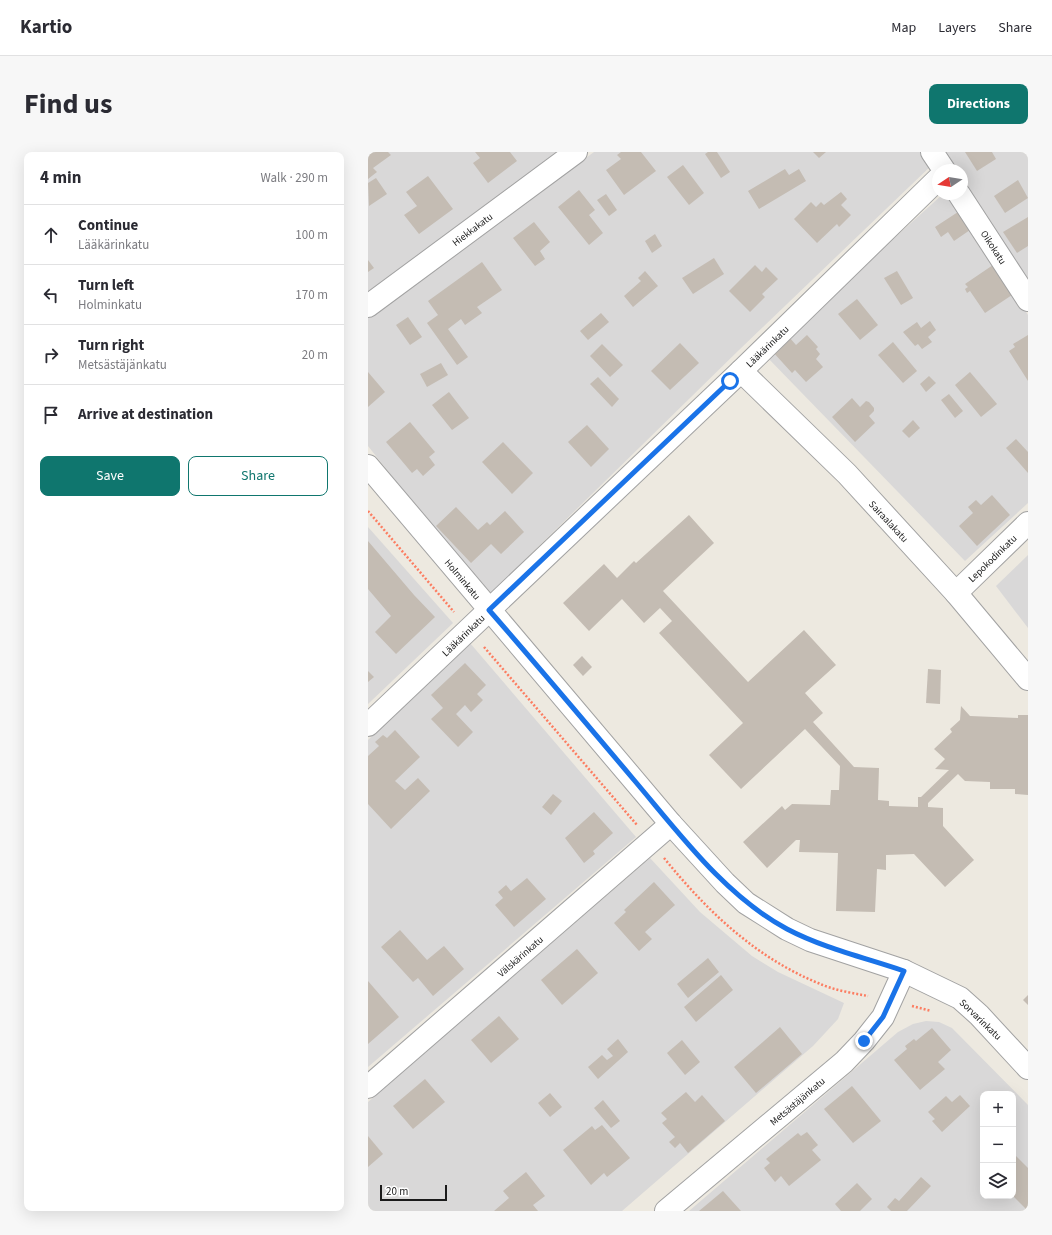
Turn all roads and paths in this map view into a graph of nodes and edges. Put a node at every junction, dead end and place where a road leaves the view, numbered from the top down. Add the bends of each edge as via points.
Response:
1 (576, 152) edge
2 (932, 152) edge
3 (940, 164) edge
4 (932, 185) edge
5 (963, 200) edge
6 (1028, 300) edge
7 (368, 306) edge
8 (741, 371) junction
9 (368, 466) edge
10 (1028, 523) edge
11 (956, 593) junction
12 (489, 610) junction
13 (1028, 679) edge
14 (368, 725) edge
15 (671, 824) junction
16 (904, 971) junction
17 (1028, 1068) edge
18 (368, 1087) edge
19 (666, 1211) edge

1 - 7 street, Hiekkakatu
2 - 3 street
4 - 8 street, Lääkärinkatu
5 - 6 street, Oikokatu
8 - 11 street, Sairaalakatu via 847,474
8 - 12 street, Lääkärinkatu
9 - 12 street, Holminkatu
10 - 11 street, Lepokodinkatu
11 - 13 street, Sairaalakatu
12 - 14 street, Lääkärinkatu
12 - 15 street, Holminkatu
15 - 16 street, Holminkatu via 724,883 746,903 772,920 810,940
15 - 18 street, Välskärinkatu
16 - 17 street, Sorvarinkatu via 960,998
16 - 19 street, Metsästäjänkatu via 883,1017 844,1062

